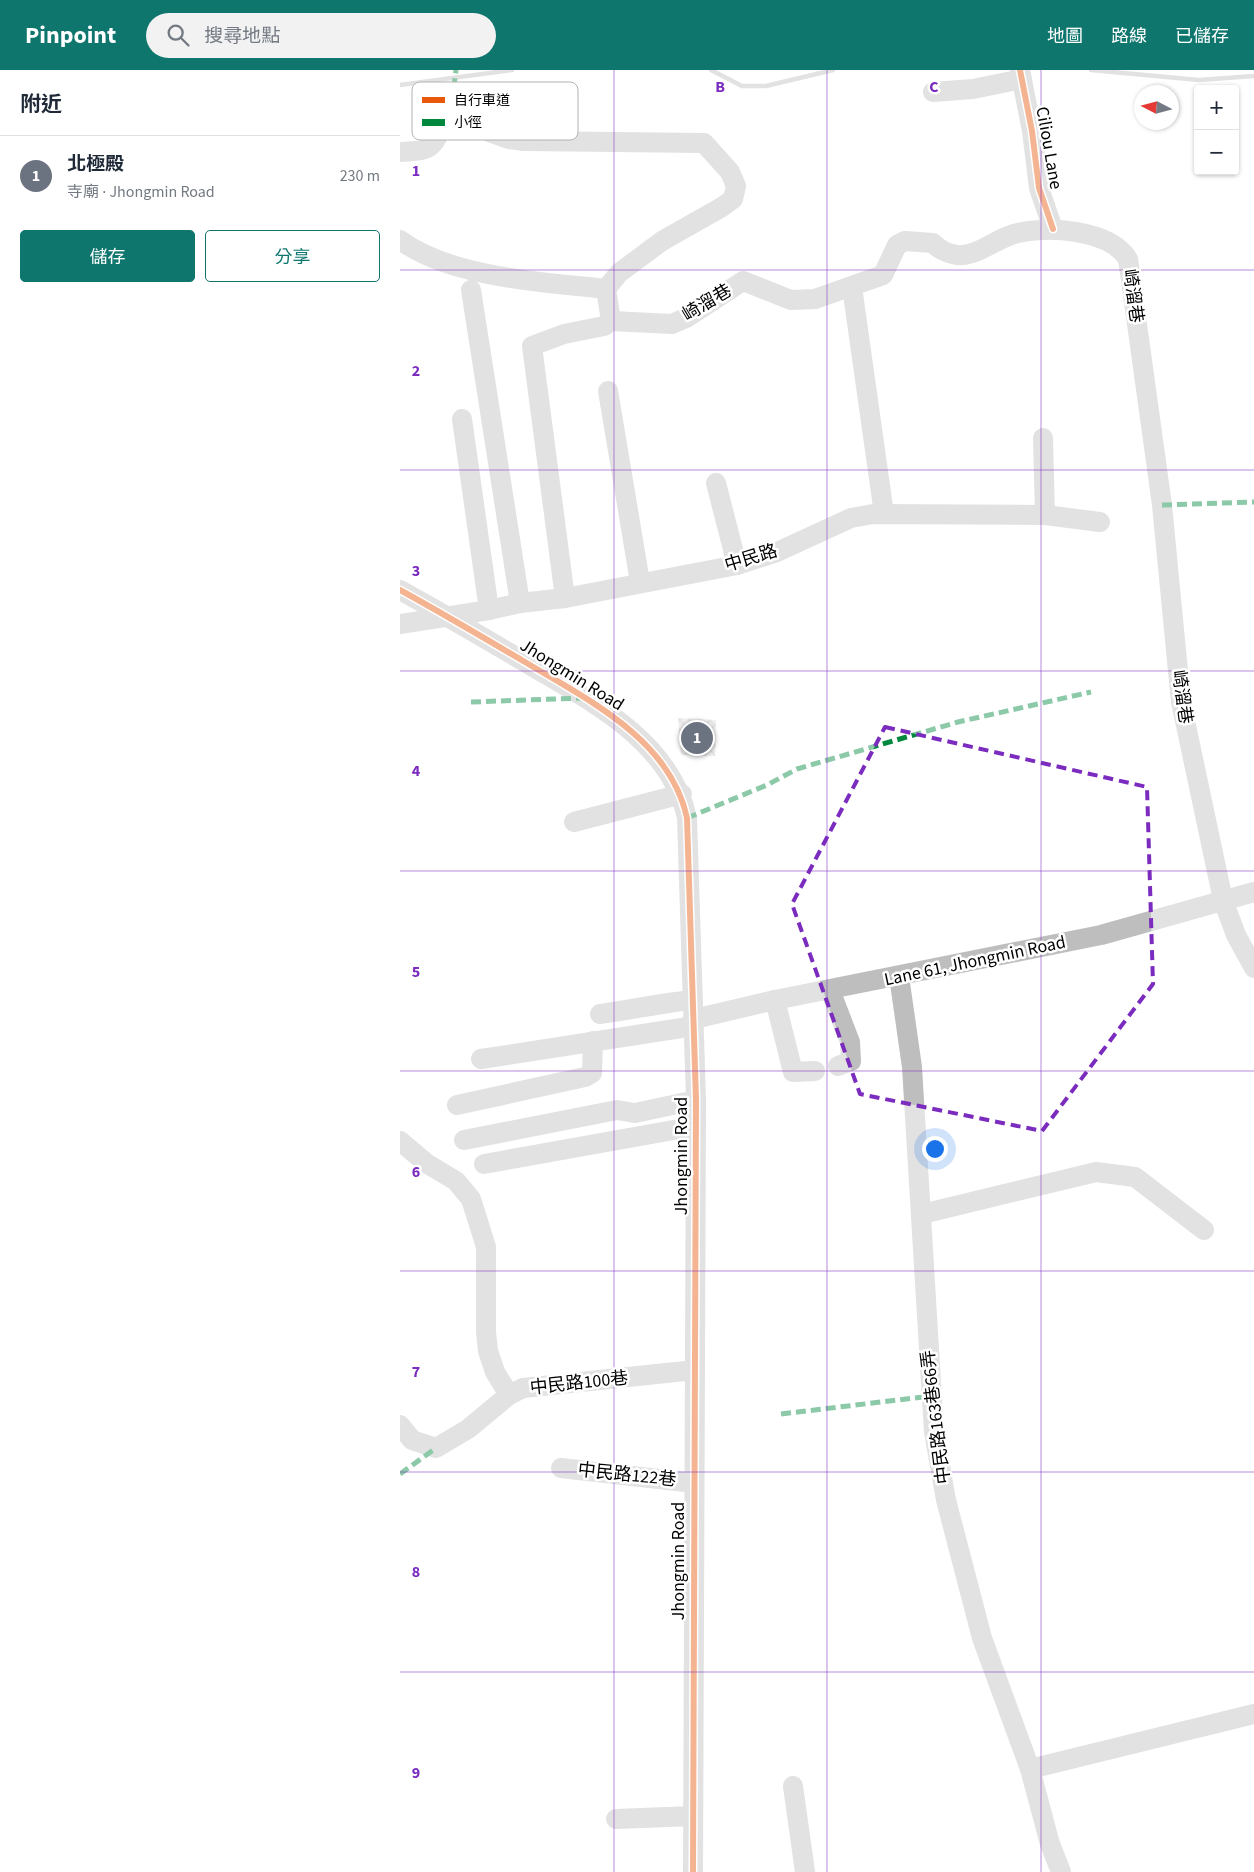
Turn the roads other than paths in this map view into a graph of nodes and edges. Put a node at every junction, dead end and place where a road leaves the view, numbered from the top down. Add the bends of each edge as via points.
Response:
1 (1021, 74) edge
2 (933, 92) dead end
3 (435, 140) edge
4 (516, 140) edge
5 (400, 152) edge
6 (1053, 229) junction
7 (400, 240) edge
8 (852, 287) junction
9 (471, 290) dead end
10 (606, 290) junction
11 (611, 322) junction
12 (608, 391) dead end
13 (462, 419) dead end
14 (1043, 438) dead end
15 (716, 483) dead end
16 (884, 514) junction
17 (1045, 516) junction
18 (1100, 522) dead end
19 (737, 565) junction
20 (640, 582) junction
21 (400, 590) edge
22 (565, 598) junction
23 (520, 603) junction
24 (490, 610) junction
25 (446, 616) junction
26 (400, 624) edge
27 (682, 794) junction
28 (574, 822) dead end
29 (1254, 892) edge
30 (1223, 900) junction
31 (1254, 968) edge
32 (899, 976) junction
33 (830, 990) junction
34 (775, 1000) junction
35 (693, 1010) junction
36 (600, 1014) dead end
37 (594, 1042) junction
38 (481, 1059) dead end
39 (838, 1066) dead end
40 (815, 1071) dead end
41 (696, 1100) junction
42 (457, 1105) dead end
43 (696, 1126) junction
44 (464, 1140) dead end
45 (400, 1141) edge
46 (484, 1164) dead end
47 (922, 1214) junction
48 (1204, 1230) dead end
49 (695, 1370) junction
50 (509, 1395) junction
51 (400, 1425) edge
52 (561, 1468) dead end
53 (694, 1483) junction
54 (1254, 1714) edge
55 (1030, 1769) junction
56 (793, 1786) dead end
57 (693, 1816) junction
58 (616, 1819) dead end
59 (693, 1872) edge
60 (805, 1872) edge
61 (1061, 1872) edge

1 - 2 street, Ciliou Lane via 973,89
1 - 6 street, Ciliou Lane via 1039,188
3 - 5 street via 425,149
4 - 10 street via 704,143 730,172 736,186 733,199 662,241 619,272
6 - 8 street, 崎溜巷 via 1015,233 972,252 957,255 933,243 905,242 897,245 882,275
6 - 30 street, 崎溜巷 via 1105,239 1122,249 1128,259 1162,505 1181,702
7 - 10 street via 444,261 499,278
8 - 11 street, 崎溜巷 via 815,299 791,300 744,281 672,324
8 - 16 street
9 - 23 street
10 - 11 street
11 - 22 street via 532,346
12 - 20 street
13 - 24 street
14 - 17 street
15 - 19 street
16 - 17 street, 中民路
16 - 19 street, 中民路 via 851,518 778,552
17 - 18 street, 中民路
19 - 20 street, 中民路
20 - 22 street, 中民路
21 - 25 street, Jhongmin Road
22 - 23 street, 中民路
23 - 24 street, 中民路
24 - 25 street, 中民路
25 - 26 street, 中民路
25 - 27 street, Jhongmin Road via 585,698 619,722 644,742 666,767
27 - 28 street
27 - 35 street, Jhongmin Road via 688,818
29 - 30 street, Lane 61, Jhongmin Road
30 - 31 street, 崎溜巷 via 1236,935
30 - 32 street, Lane 61, Jhongmin Road via 1101,935
32 - 33 street, Lane 61, Jhongmin Road
32 - 47 street, 中民路163巷66弄 via 912,1067
33 - 34 street, Lane 61, Jhongmin Road
33 - 39 street via 850,1042 851,1061
34 - 35 street, Lane 61, Jhongmin Road
34 - 40 street via 793,1072
35 - 36 street via 665,1002 636,1010
35 - 37 street via 688,1027
35 - 41 street, Jhongmin Road
37 - 38 street
37 - 42 street via 594,1066 586,1077
41 - 43 street, Jhongmin Road
41 - 44 street via 635,1113 617,1110
43 - 46 street
43 - 49 street, Jhongmin Road
45 - 50 street via 426,1163 456,1181 471,1199 486,1247 488,1352
47 - 48 street via 1096,1172 1135,1177
47 - 55 street, 中民路163巷66弄 via 934,1432 946,1500 982,1638
49 - 50 street, 中民路100巷 via 523,1388
49 - 53 street, Jhongmin Road
50 - 51 street, 中民路100巷 via 468,1428 436,1448 412,1440
52 - 53 street, 中民路122巷
53 - 57 street, Jhongmin Road
54 - 55 street
55 - 61 street, 中民路163巷66弄
56 - 60 street
57 - 58 street
57 - 59 street, Jhongmin Road

